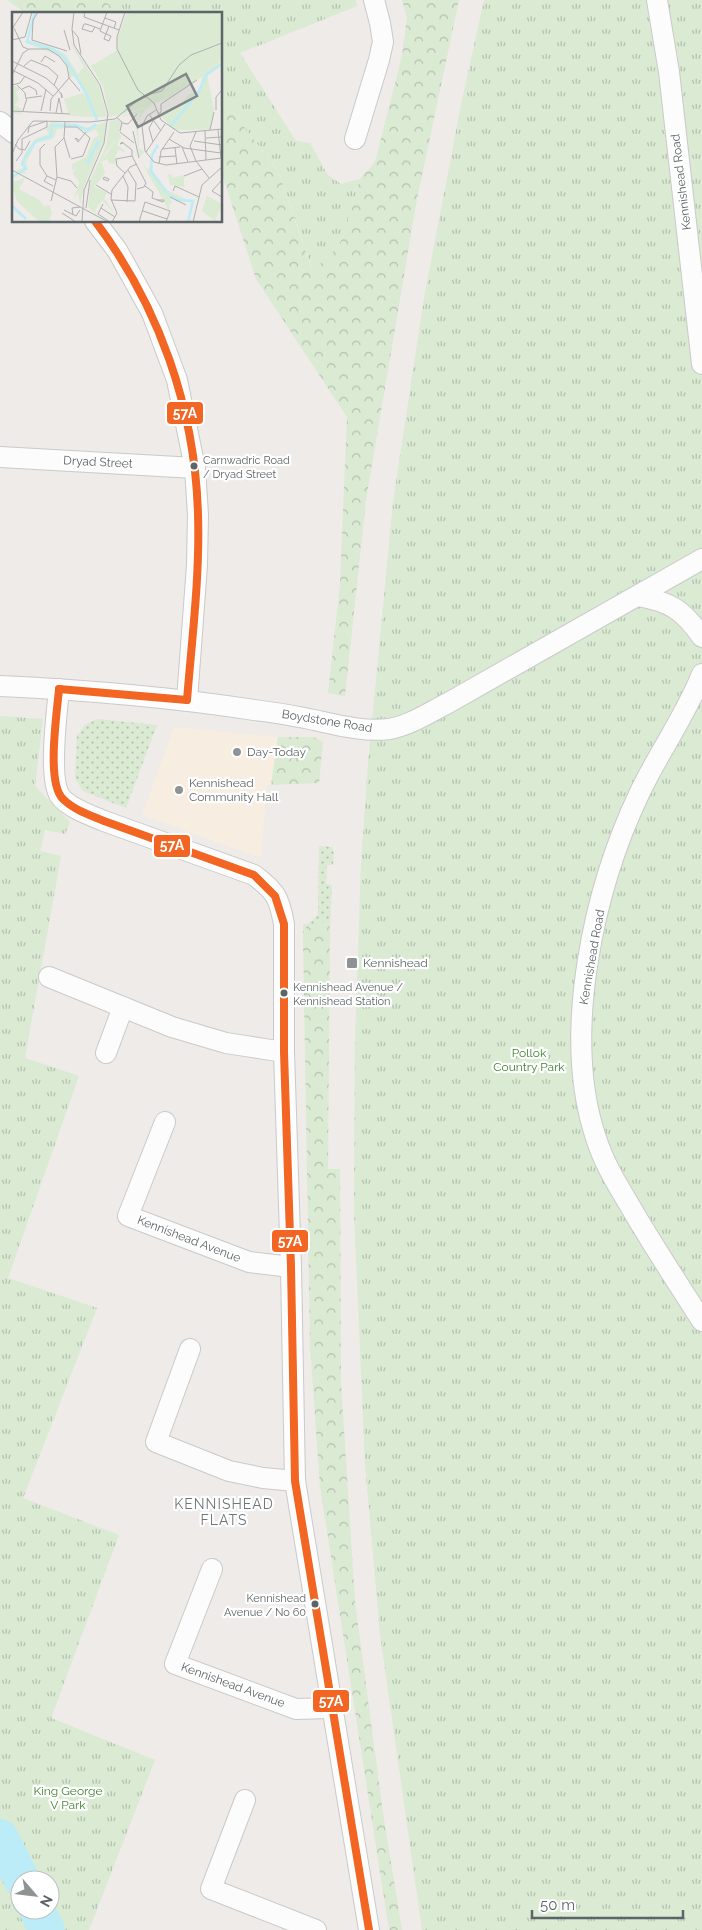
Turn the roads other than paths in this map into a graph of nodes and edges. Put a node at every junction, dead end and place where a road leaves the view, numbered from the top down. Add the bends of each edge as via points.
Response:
1 (374, 0) edge
2 (657, 0) edge
3 (0, 122) edge
4 (12, 131) edge
5 (355, 139) dead end
6 (96, 222) edge
7 (702, 364) edge
8 (0, 457) edge
9 (195, 468) junction
10 (702, 559) edge
11 (638, 596) junction
12 (702, 637) edge
13 (702, 674) edge
14 (0, 686) edge
15 (59, 689) junction
16 (187, 700) junction
17 (49, 977) dead end
18 (123, 1007) junction
19 (284, 1052) junction
20 (106, 1053) dead end
21 (165, 1122) dead end
22 (291, 1267) junction
23 (702, 1321) edge
24 (190, 1349) dead end
25 (295, 1481) junction
26 (212, 1569) dead end
27 (332, 1708) junction
28 (245, 1800) dead end
29 (367, 1929) edge
30 (316, 1930) edge

1 - 5 street via 383,42
2 - 7 street, Kennishead Road via 669,72
3 - 4 street
6 - 9 street via 117,250 152,314 177,380
8 - 9 street, Dryad Street
9 - 16 street via 197,565
10 - 11 street, Boydstone Road
11 - 12 street via 660,600 676,608
11 - 16 street, Boydstone Road via 448,703 391,729 340,726 297,716
13 - 23 street, Kennishead Road via 640,791 621,836 593,933 581,1021 588,1108 605,1162
14 - 15 street, Boydstone Road
15 - 16 street, Boydstone Road
15 - 19 street via 53,771 60,796 80,811 254,875 271,888 280,903 284,924
17 - 18 street
18 - 19 street via 172,1027 226,1043
18 - 20 street
19 - 22 street
21 - 22 street, Kennishead Avenue via 128,1216 249,1262
22 - 25 street
24 - 25 street via 156,1442 229,1471
25 - 27 street
26 - 27 street, Kennishead Avenue via 175,1664 296,1709
27 - 29 street
28 - 30 street via 211,1889

